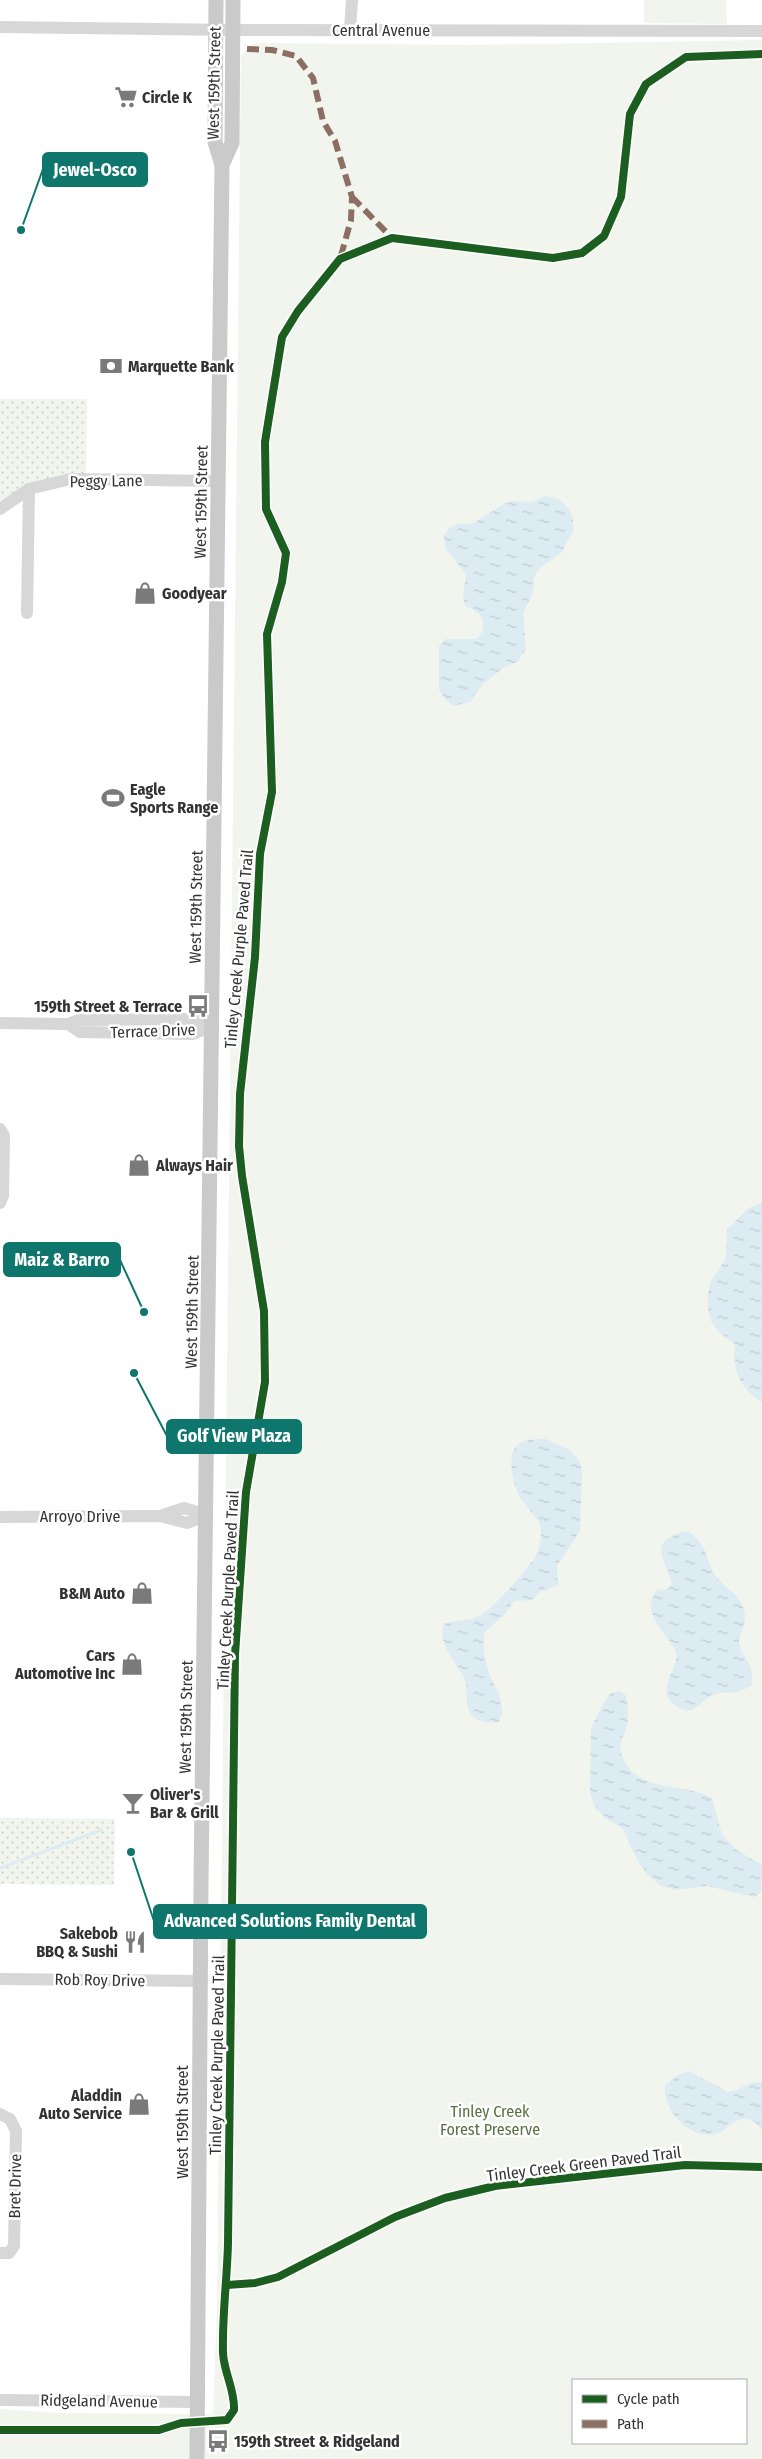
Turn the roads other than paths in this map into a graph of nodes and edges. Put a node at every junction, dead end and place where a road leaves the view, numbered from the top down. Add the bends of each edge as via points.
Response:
1 (216, 0) edge
2 (233, 0) edge
3 (352, 0) edge
4 (0, 27) edge
5 (216, 30) junction
6 (233, 30) junction
7 (350, 30) junction
8 (762, 31) edge
9 (222, 165) junction
10 (219, 481) junction
11 (28, 489) junction
12 (0, 509) edge
13 (27, 613) dead end
14 (0, 1024) edge
15 (212, 1026) junction
16 (0, 1129) edge
17 (0, 1203) edge
18 (207, 1515) junction
19 (0, 1517) edge
20 (0, 1979) edge
21 (201, 1981) junction
22 (5, 2117) edge
23 (4, 2253) edge
24 (0, 2400) edge
25 (198, 2402) junction
26 (197, 2459) edge

1 - 5 main road, West 159th Street
2 - 6 main road, West 159th Street
3 - 7 street
4 - 5 street, Central Avenue
5 - 6 street, Central Avenue
5 - 9 main road, West 159th Street via 215,142
6 - 7 street, Central Avenue
6 - 9 main road, West 159th Street via 232,143
7 - 8 street, Central Avenue
9 - 10 main road, West 159th Street
10 - 11 street, Peggy Lane via 71,479
10 - 15 main road, West 159th Street
11 - 12 street, Peggy Lane
11 - 13 street
14 - 15 street, Terrace Drive via 68,1024 80,1032 193,1034
15 - 18 main road, West 159th Street
16 - 17 street via 4,1136 3,1196
18 - 19 street, Arroyo Drive via 184,1508 160,1516
18 - 21 main road, West 159th Street
20 - 21 street, Rob Roy Drive
21 - 25 main road, West 159th Street
22 - 23 street, Bret Drive via 16,2130 15,2238 14,2246
24 - 25 street, Ridgeland Avenue
25 - 26 main road, West 159th Street

